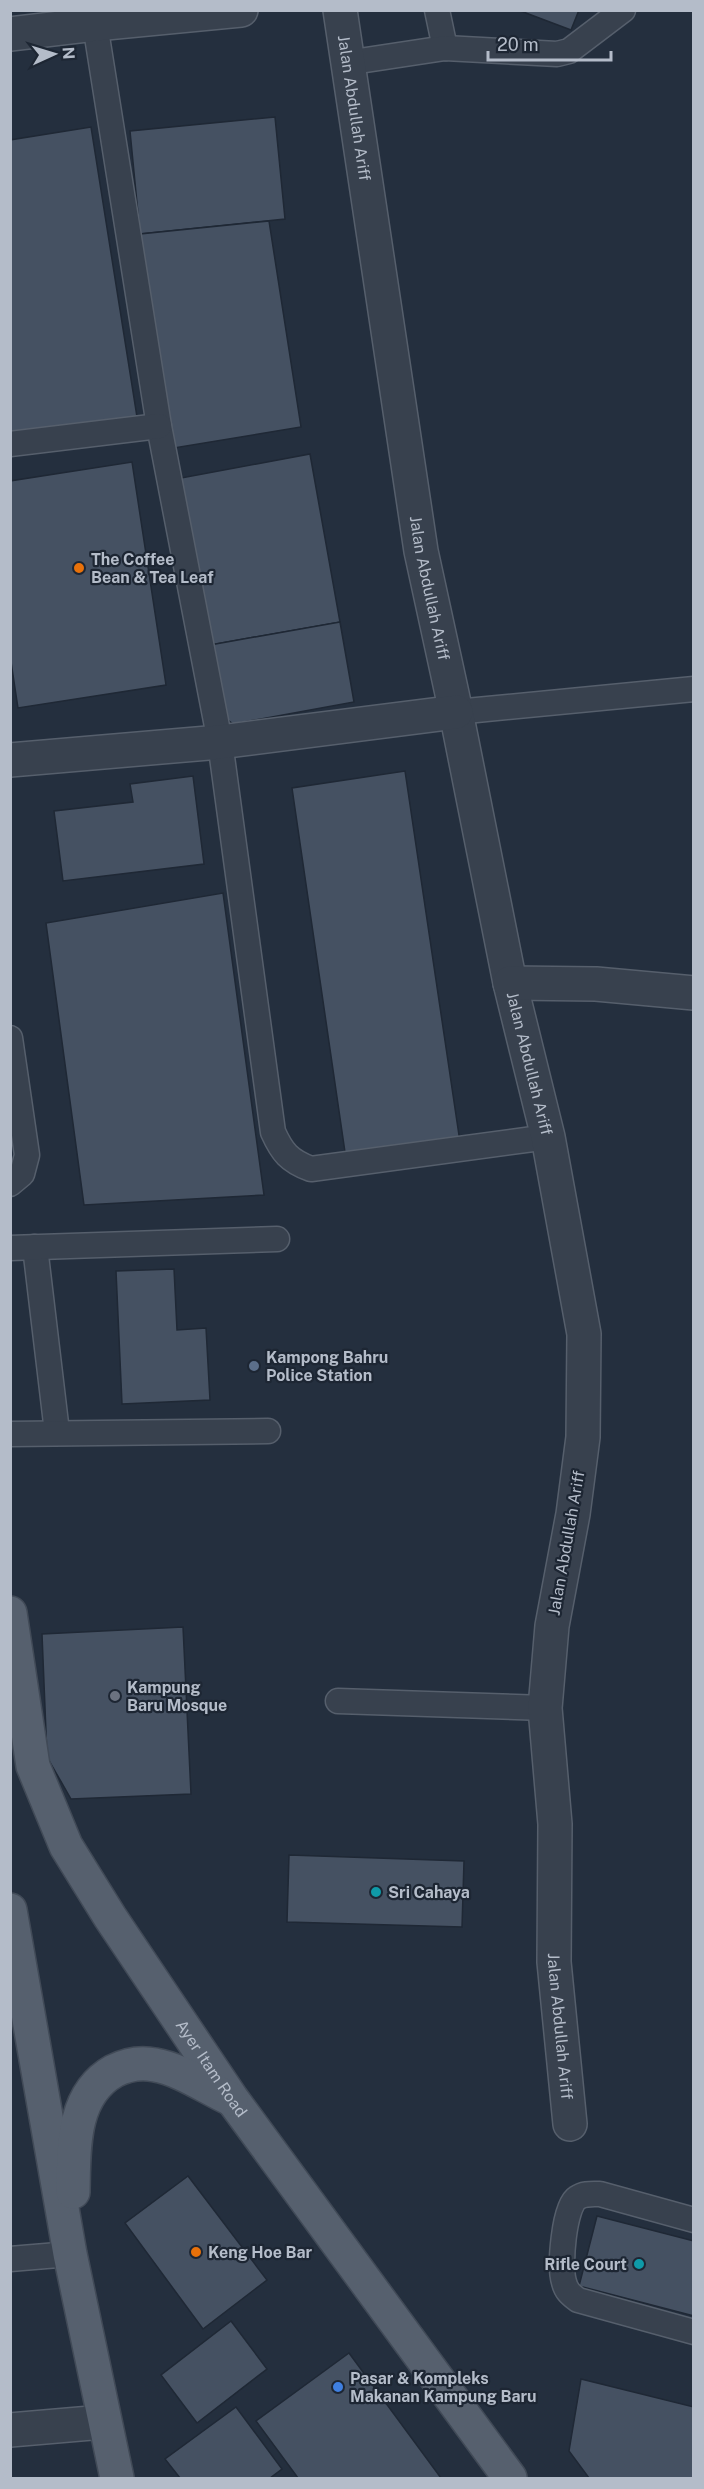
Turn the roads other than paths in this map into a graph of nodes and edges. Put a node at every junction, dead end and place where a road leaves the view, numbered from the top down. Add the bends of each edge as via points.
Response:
1 (241, 10) edge
2 (340, 10) edge
3 (437, 10) edge
4 (623, 10) edge
5 (95, 24) junction
6 (10, 34) edge
7 (445, 48) junction
8 (346, 63) junction
9 (159, 426) junction
10 (10, 444) edge
11 (693, 689) edge
12 (456, 712) junction
13 (220, 742) junction
14 (10, 760) edge
15 (510, 983) junction
16 (693, 993) edge
17 (10, 1038) edge
18 (548, 1137) junction
19 (10, 1184) edge
20 (277, 1239) dead end
21 (35, 1247) junction
22 (10, 1248) edge
23 (268, 1431) dead end
24 (57, 1432) junction
25 (10, 1434) edge
26 (10, 1613) edge
27 (338, 1701) dead end
28 (545, 1708) junction
29 (10, 1910) edge
30 (232, 2099) junction
31 (570, 2124) dead end
32 (693, 2220) edge
33 (70, 2254) junction
34 (10, 2259) edge
35 (693, 2332) edge
36 (104, 2422) junction
37 (10, 2430) edge
38 (117, 2478) edge
39 (510, 2478) edge

1 - 5 street
2 - 8 street, Jalan Abdullah Ariff
3 - 7 lane
4 - 7 lane via 569,51 557,54
5 - 6 street
5 - 9 lane
7 - 8 lane
8 - 12 street, Jalan Abdullah Ariff via 421,551
9 - 10 lane
9 - 13 lane
11 - 12 lane
12 - 13 street
12 - 15 street, Jalan Abdullah Ariff
13 - 14 street
13 - 18 lane via 273,1132 282,1153 311,1169
15 - 16 street via 596,984
15 - 18 street, Jalan Abdullah Ariff
17 - 19 lane via 27,1155 22,1174
18 - 28 street, Jalan Abdullah Ariff via 584,1346 583,1437 552,1626
20 - 21 lane
21 - 22 lane
21 - 24 lane
23 - 24 lane
24 - 25 lane
26 - 30 main road, Ayer Itam Road via 33,1766 66,1845
27 - 28 lane
28 - 31 street, Jalan Abdullah Ariff via 555,1824 554,1962
29 - 33 main road
30 - 33 main road via 154,2064 121,2067 106,2075 89,2092 79,2118
30 - 39 main road, Ayer Itam Road
32 - 35 lane via 600,2194 587,2194 576,2198 570,2206 560,2264 569,2294 578,2300
33 - 34 lane
33 - 36 main road
36 - 37 street
36 - 38 main road

